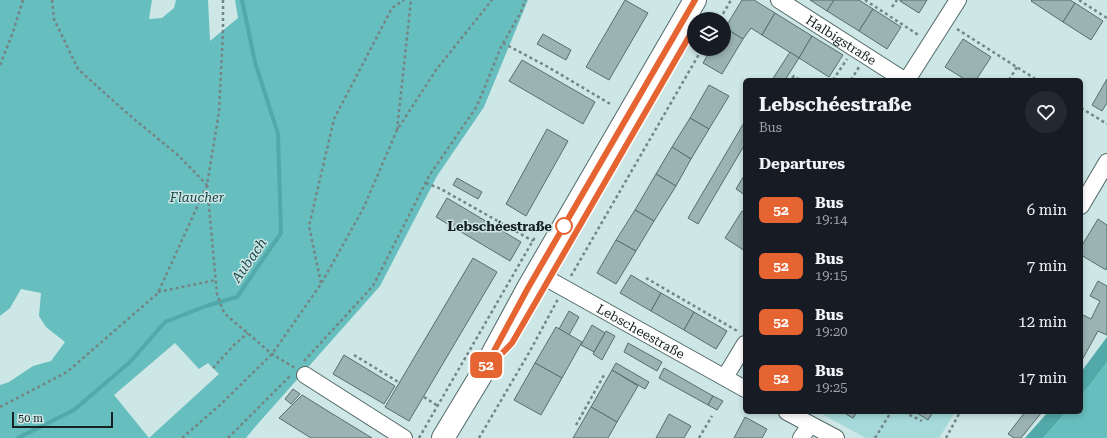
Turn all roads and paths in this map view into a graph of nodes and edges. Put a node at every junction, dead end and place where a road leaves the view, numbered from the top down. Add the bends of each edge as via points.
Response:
1 (23, 0) edge
2 (52, 0) edge
3 (223, 0) edge
4 (404, 0) edge
5 (411, 0) edge
6 (492, 0) edge
7 (525, 0) edge
8 (695, 0) edge
9 (710, 0) edge
10 (731, 0) edge
11 (779, 0) edge
12 (865, 0) edge
13 (897, 0) edge
14 (958, 0) edge
15 (1079, 0) edge
16 (892, 7) dead end
17 (703, 12) edge
18 (724, 12) edge
19 (1107, 18) edge
20 (959, 30) dead end
21 (687, 40) edge
22 (503, 43) junction
23 (931, 43) junction
24 (698, 56) edge
25 (849, 56) dead end
26 (861, 63) dead end
27 (0, 65) edge
28 (1017, 67) junction
29 (792, 78) dead end
30 (797, 78) edge
31 (834, 78) edge
32 (852, 78) edge
33 (903, 78) edge
34 (907, 78) edge
35 (1010, 78) edge
36 (1034, 78) edge
37 (612, 105) dead end
38 (1083, 109) edge
39 (1107, 124) edge
40 (397, 130) junction
41 (1107, 162) edge
42 (426, 182) junction
43 (207, 185) junction
44 (1083, 198) edge
45 (533, 242) dead end
46 (581, 250) dead end
47 (585, 252) junction
48 (646, 278) dead end
49 (216, 280) junction
50 (550, 280) junction
51 (321, 284) junction
52 (158, 293) junction
53 (735, 329) dead end
54 (248, 333) junction
55 (743, 347) edge
56 (272, 354) junction
57 (354, 355) dead end
58 (213, 368) dead end
59 (301, 372) junction
60 (604, 375) dead end
61 (725, 377) junction
62 (400, 383) dead end
63 (743, 388) edge
64 (424, 397) dead end
65 (0, 406) edge
66 (438, 406) dead end
67 (789, 414) edge
68 (890, 414) edge
69 (908, 414) edge
70 (959, 414) edge
71 (712, 416) dead end
72 (922, 421) dead end
73 (576, 425) dead end
74 (805, 431) edge
75 (182, 438) edge
76 (228, 438) edge
77 (404, 438) edge
78 (443, 438) edge
79 (479, 438) edge
80 (699, 438) edge
81 (836, 438) edge
82 (875, 438) edge
83 (946, 438) edge

1 - 27 path
2 - 43 path via 54,19 78,69 179,156
3 - 43 path via 219,112
4 - 51 path via 392,8 334,119 309,226
5 - 40 path
6 - 40 path via 436,70
7 - 22 path
8 - 50 street
9 - 17 street
10 - 18 path
11 - 33 street, Halbigstraße
12 - 23 path
13 - 16 path
14 - 23 street
15 - 19 path
20 - 28 path
21 - 50 street
22 - 37 path
22 - 42 path via 477,106
23 - 34 street
24 - 47 path
25 - 31 path
26 - 32 path
28 - 35 path
28 - 36 path
29 - 30 path
38 - 39 path
40 - 51 path via 363,209
41 - 44 street
42 - 45 path
42 - 59 path via 373,286
43 - 49 path
43 - 52 path
46 - 47 path
47 - 50 path
48 - 53 path
49 - 52 path
49 - 54 path via 217,294 224,313
50 - 61 street, Lebscheestraße
50 - 78 street via 512,343 481,375
50 - 79 path via 530,351
51 - 56 path
52 - 65 path via 67,372
54 - 56 path
54 - 58 path
55 - 61 street
56 - 59 path
56 - 75 path
57 - 62 path
59 - 76 path
59 - 77 street
60 - 73 path
61 - 63 street, Lebscheestraße
64 - 66 path
67 - 74 street
68 - 82 path
69 - 72 path
70 - 83 path
71 - 80 path
74 - 81 street

